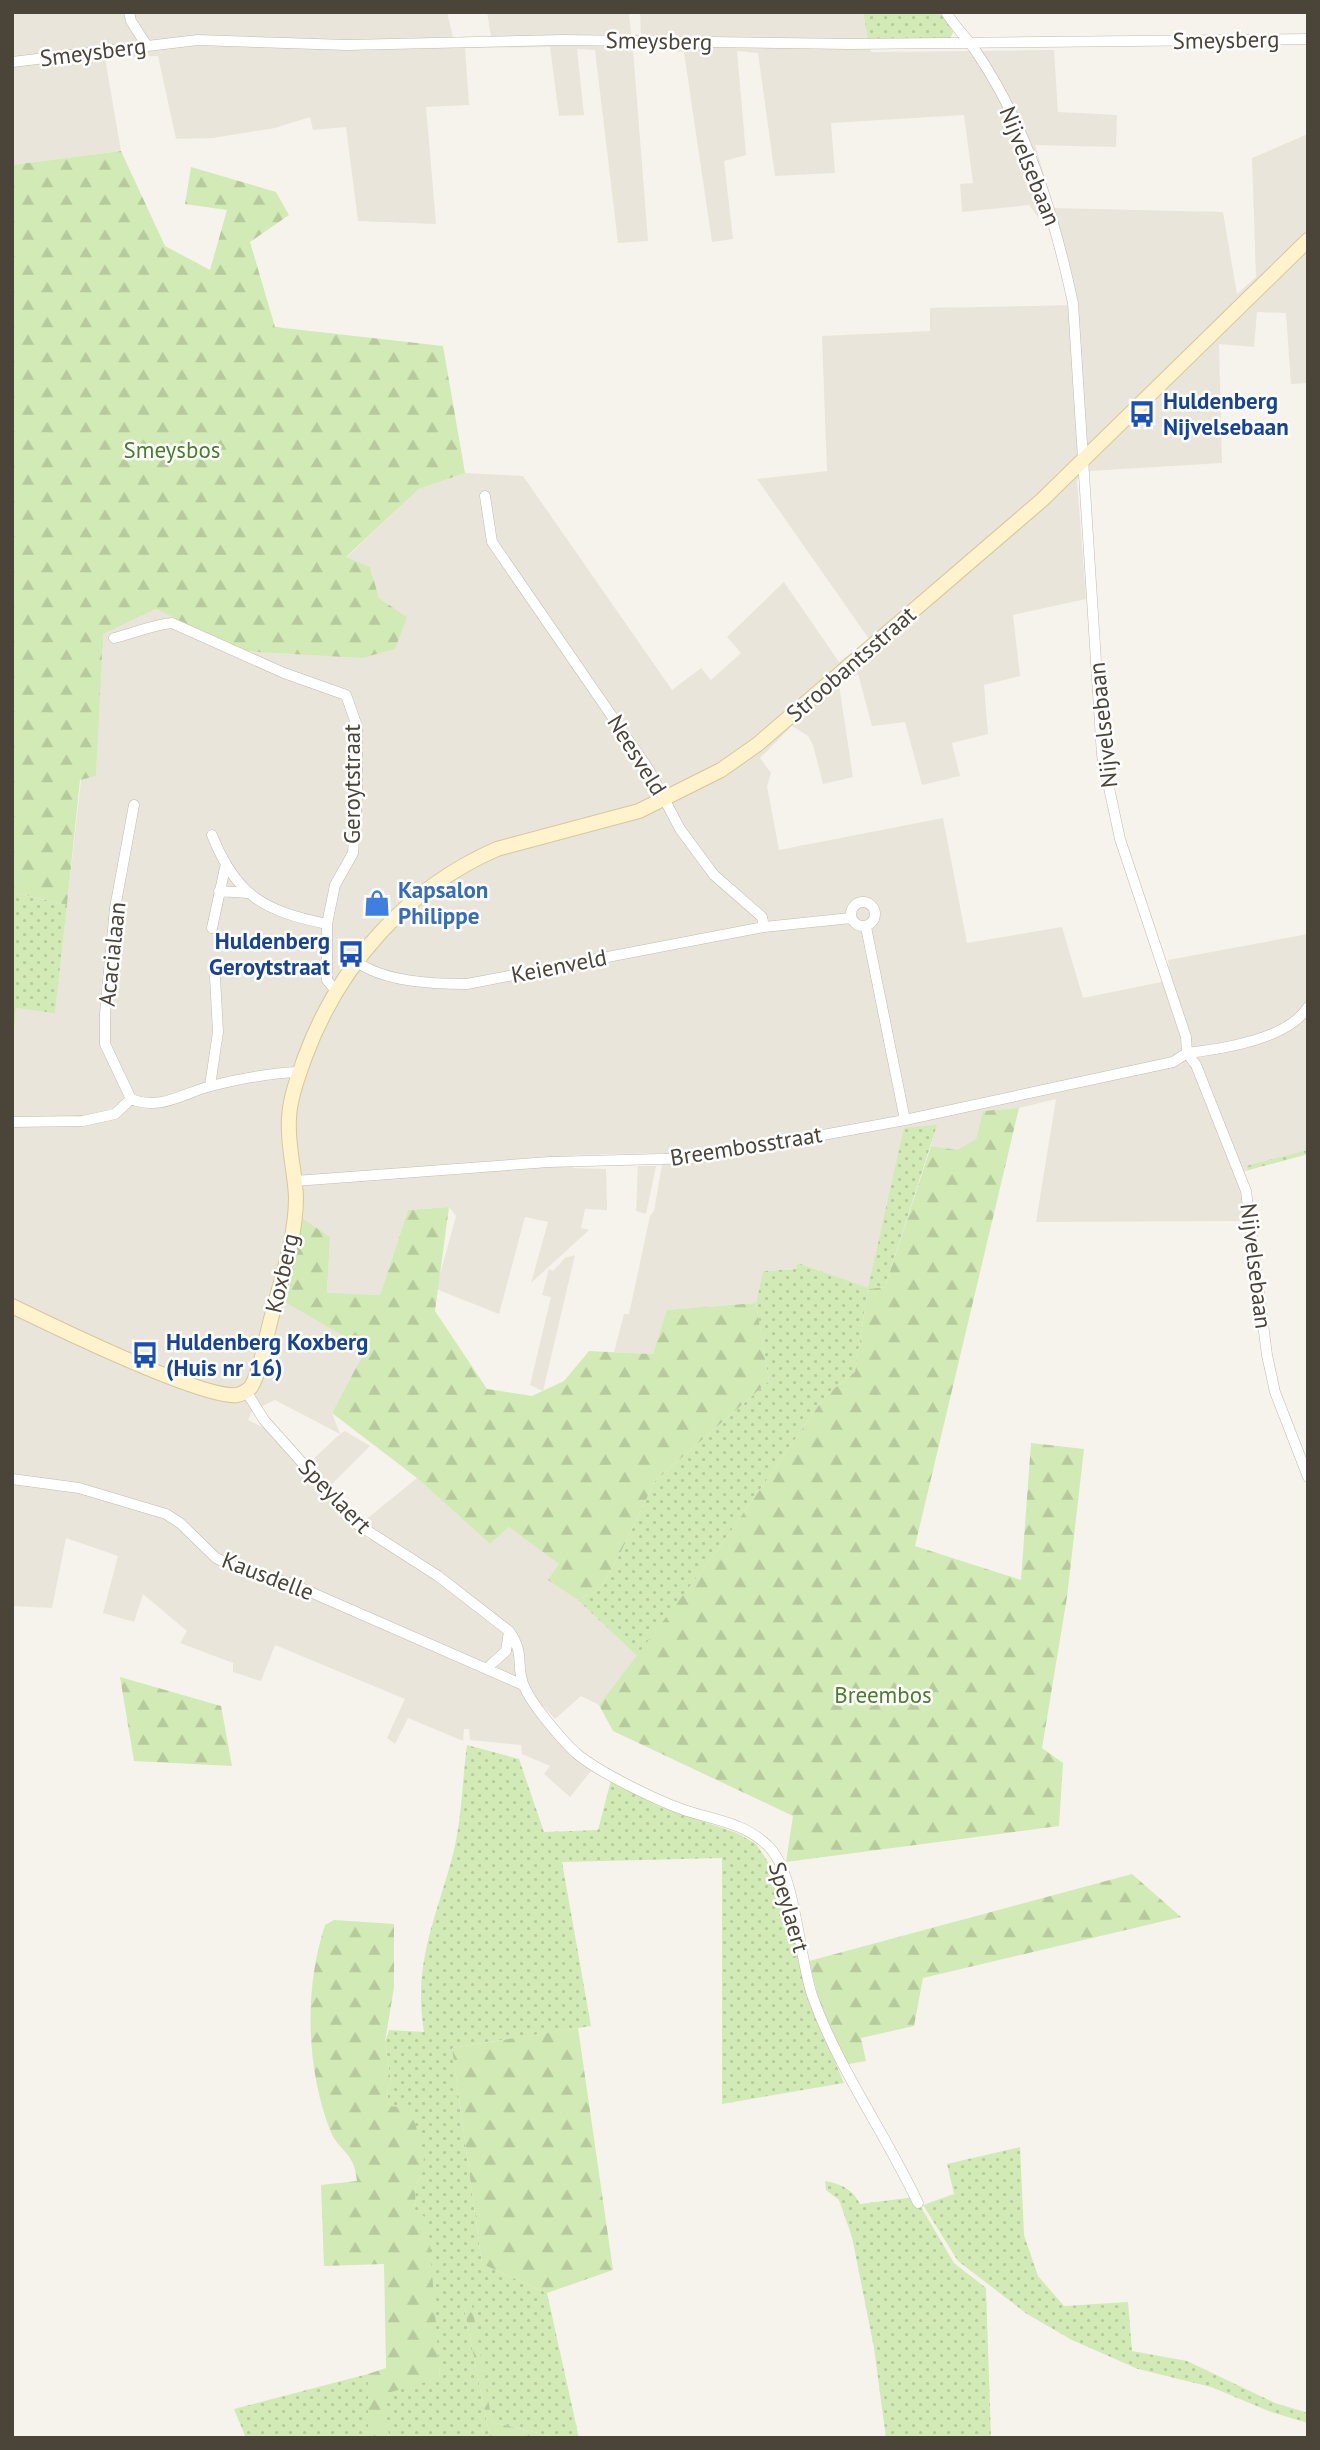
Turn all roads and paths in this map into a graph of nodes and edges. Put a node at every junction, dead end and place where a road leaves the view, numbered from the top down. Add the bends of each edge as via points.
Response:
1 (130, 12) edge
2 (946, 12) edge
3 (1308, 39) edge
4 (968, 42) junction
5 (148, 46) junction
6 (12, 62) edge
7 (1308, 240) edge
8 (1084, 461) junction
9 (485, 496) dead end
10 (114, 638) dead end
11 (665, 800) junction
12 (134, 805) dead end
13 (212, 835) dead end
14 (225, 869) junction
15 (219, 891) junction
16 (248, 893) junction
17 (851, 918) junction
18 (327, 924) junction
19 (764, 927) junction
20 (866, 927) junction
21 (212, 928) dead end
22 (355, 961) junction
23 (215, 976) dead end
24 (335, 990) junction
25 (1308, 1007) edge
26 (1308, 1022) edge
27 (1294, 1024) junction
28 (1188, 1053) junction
29 (299, 1072) junction
30 (210, 1086) junction
31 (131, 1099) junction
32 (905, 1120) junction
33 (12, 1122) edge
34 (295, 1181) junction
35 (12, 1306) edge
36 (246, 1391) junction
37 (1308, 1477) edge
38 (12, 1479) edge
39 (509, 1631) junction
40 (486, 1669) junction
41 (523, 1685) junction
42 (918, 2203) dead end

1 - 5 street via 131,22
2 - 4 street, Nijvelsebaan
3 - 4 street, Smeysberg
4 - 5 street, Smeysberg via 562,40 293,45 219,40
4 - 8 street, Nijvelsebaan via 1011,114 1052,211 1073,303
5 - 6 street, Smeysberg
7 - 8 street, Stroobantsstraat
8 - 11 street, Stroobantsstraat via 758,744 721,771
8 - 28 street, Nijvelsebaan via 1102,755 1120,839
9 - 11 street, Neesveld via 492,542
10 - 18 street, Geroytstraat via 172,622 284,673 346,695 356,726 355,838 350,862 335,885
11 - 19 street, Neesveld via 695,852 714,875 762,916
11 - 22 street, Stroobantsstraat via 612,820 480,856 413,903
12 - 31 street, Acacialaan via 115,908 105,1014 106,1044
13 - 14 street
14 - 15 street
14 - 16 street
15 - 16 street
15 - 21 street
16 - 18 street via 279,911
17 - 19 street
17 - 20 street via 854,924
17 - 20 street via 860,902 872,905 875,916
18 - 24 street, Geroytstraat via 327,980
19 - 22 street, Keienveld via 467,984 438,984 373,972
20 - 32 street
22 - 24 street, Stroobantsstraat
23 - 30 street via 218,1032
24 - 29 street, Koxberg
25 - 27 street
26 - 27 street, Breembosstraat
27 - 28 street, Breembosstraat via 1244,1042
28 - 32 street, Breembosstraat via 1173,1062
28 - 37 street, Nijvelsebaan via 1247,1191 1275,1392
29 - 30 street
29 - 34 street, Koxberg via 289,1117
30 - 31 street via 166,1103
31 - 33 street via 115,1114 83,1121
32 - 34 street, Breembosstraat via 697,1158 549,1162
34 - 36 street, Koxberg via 290,1243 257,1373
35 - 36 street via 172,1376 228,1394
36 - 39 street, Speylaert via 264,1420 357,1524 438,1576
38 - 40 street, Kausdelle via 79,1488 166,1514 230,1565 292,1584
39 - 40 street via 506,1651
39 - 41 street, Speylaert via 521,1655
40 - 41 street
41 - 42 street, Speylaert via 565,1742 587,1761 681,1809 740,1826 772,1849 790,1897 812,1996 852,2086

